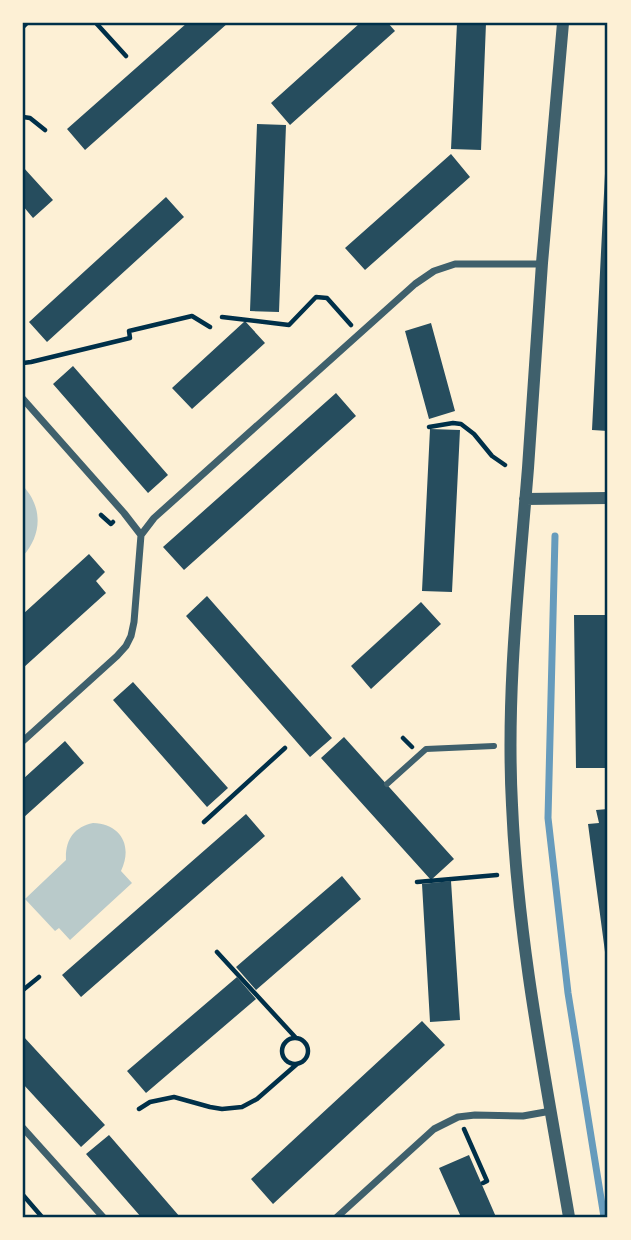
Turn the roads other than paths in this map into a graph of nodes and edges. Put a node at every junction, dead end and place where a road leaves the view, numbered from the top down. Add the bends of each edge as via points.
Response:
1 (563, 23) edge
2 (542, 264) junction
3 (23, 399) edge
4 (608, 498) edge
5 (526, 499) junction
6 (141, 535) junction
7 (23, 741) edge
8 (494, 746) dead end
9 (387, 784) dead end
10 (551, 1111) junction
11 (23, 1128) edge
12 (103, 1217) edge
13 (337, 1217) edge
14 (569, 1217) edge

1 - 2 street
2 - 5 street
2 - 6 street via 456,264 434,271 154,518
3 - 6 street
4 - 5 street
5 - 10 street via 513,650 511,802 523,939
6 - 7 street via 134,622 126,646
8 - 9 street via 426,749
10 - 13 street via 458,1117 434,1129
10 - 14 street
11 - 12 street

